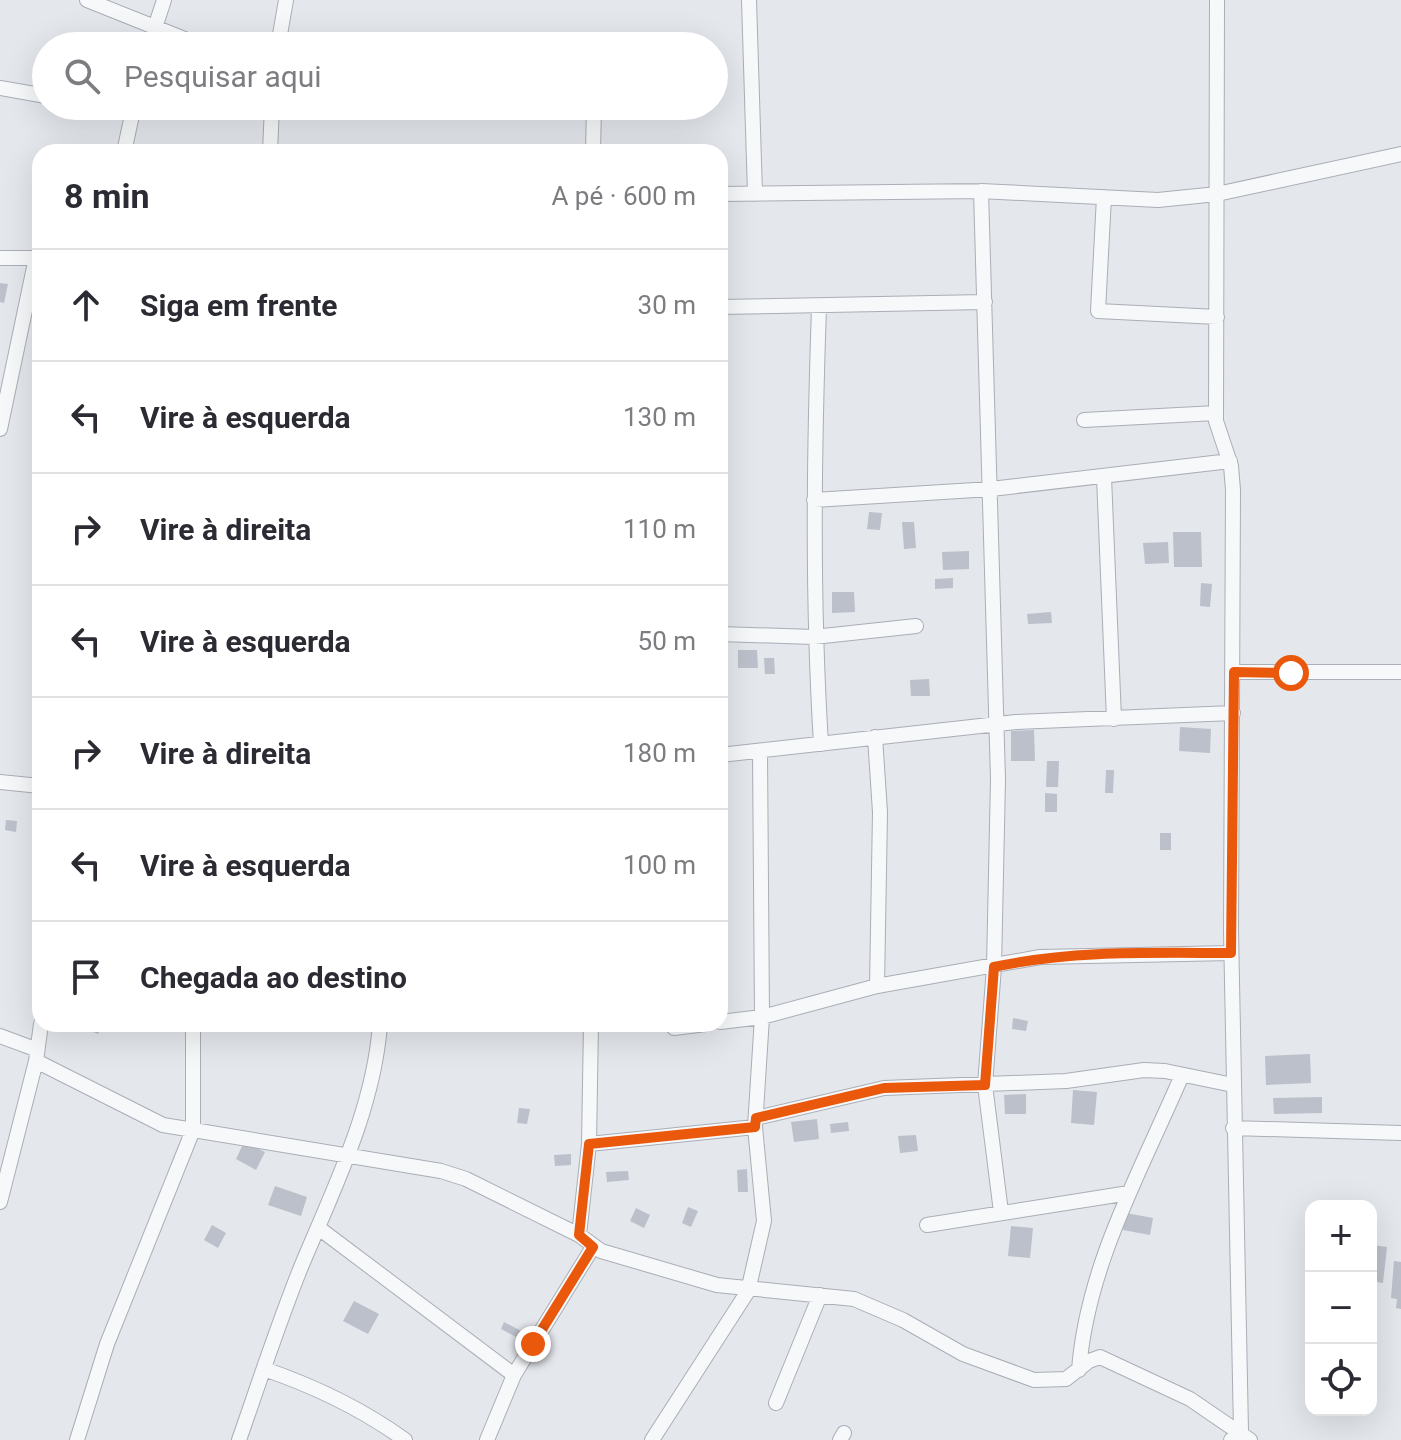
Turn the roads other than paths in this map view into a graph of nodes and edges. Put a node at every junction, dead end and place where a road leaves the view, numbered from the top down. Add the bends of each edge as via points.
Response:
1 (87, 0) edge
2 (164, 0) edge
3 (286, 0) edge
4 (749, 0) edge
5 (1217, 0) edge
6 (155, 29) junction
7 (154, 32) edge
8 (163, 32) edge
9 (280, 32) edge
10 (0, 88) edge
11 (32, 94) edge
12 (131, 120) edge
13 (271, 120) edge
14 (594, 120) edge
15 (126, 144) edge
16 (270, 144) edge
17 (593, 144) edge
18 (1401, 154) edge
19 (981, 191) junction
20 (728, 194) edge
21 (755, 194) junction
22 (1217, 194) junction
23 (1104, 197) junction
24 (0, 258) edge
25 (32, 258) edge
26 (32, 285) edge
27 (985, 302) junction
28 (728, 307) edge
29 (819, 307) junction
30 (1217, 317) junction
31 (1216, 413) junction
32 (1084, 420) dead end
33 (0, 429) edge
34 (1230, 461) junction
35 (1104, 477) junction
36 (991, 489) junction
37 (814, 500) junction
38 (916, 626) dead end
39 (728, 634) edge
40 (814, 637) junction
41 (1234, 672) junction
42 (1401, 672) edge
43 (1233, 713) junction
44 (1114, 719) junction
45 (994, 724) junction
46 (875, 737) junction
47 (821, 744) junction
48 (760, 752) junction
49 (728, 754) edge
50 (0, 782) edge
51 (32, 785) edge
52 (1231, 953) junction
53 (994, 967) junction
54 (877, 986) junction
55 (762, 1017) junction
56 (728, 1021) edge
57 (40, 1032) edge
58 (193, 1032) edge
59 (379, 1032) edge
60 (591, 1032) edge
61 (0, 1036) edge
62 (36, 1055) junction
63 (1182, 1075) junction
64 (985, 1085) junction
65 (1233, 1085) junction
66 (756, 1123) junction
67 (1233, 1128) junction
68 (193, 1130) junction
69 (1401, 1133) edge
70 (589, 1144) junction
71 (349, 1153) junction
72 (1129, 1193) junction
73 (0, 1202) edge
74 (1001, 1212) junction
75 (927, 1225) dead end
76 (320, 1229) junction
77 (579, 1235) junction
78 (593, 1247) junction
79 (748, 1291) junction
80 (820, 1295) junction
81 (264, 1369) junction
82 (1079, 1370) junction
83 (514, 1375) junction
84 (776, 1403) dead end
85 (1241, 1437) edge
86 (656, 1438) edge
87 (77, 1440) edge
88 (239, 1440) edge
89 (405, 1440) edge
90 (487, 1440) edge

1 - 6 street
2 - 6 street
3 - 9 street
4 - 21 street
5 - 22 street
6 - 7 street
6 - 8 street
10 - 11 street
12 - 15 street
13 - 16 street
14 - 17 street
18 - 22 street
19 - 21 street
19 - 23 street
19 - 27 street
20 - 21 street
22 - 23 street via 1158,200
22 - 30 street
23 - 30 street via 1098,311
24 - 25 street
26 - 33 street
27 - 29 street
27 - 36 street
28 - 29 street
29 - 37 street
30 - 31 street
31 - 32 street
31 - 34 street
34 - 35 street
34 - 41 street
35 - 36 street
35 - 44 street
36 - 37 street
36 - 45 street
37 - 40 street
38 - 40 street
39 - 40 street
40 - 47 street
41 - 42 street
41 - 43 street
43 - 44 street
43 - 52 street
44 - 45 street
45 - 46 street
45 - 53 street
46 - 47 street
46 - 54 street via 880,812
47 - 48 street
48 - 49 street
48 - 55 street
50 - 51 street
52 - 53 street via 1040,957
52 - 65 street
53 - 54 street
53 - 64 street
54 - 55 street
55 - 56 street
55 - 66 street
57 - 62 street
58 - 68 street
59 - 71 street
60 - 70 street
61 - 62 street
62 - 68 street via 131,1111 163,1125
62 - 73 street
63 - 64 street via 1144,1070
63 - 65 street
63 - 72 street
64 - 66 street via 884,1088
64 - 74 street
65 - 67 street
66 - 70 street
66 - 79 street via 764,1221
67 - 69 street
67 - 85 street
68 - 71 street
68 - 87 street via 107,1344
70 - 77 street
71 - 76 street
71 - 77 street via 466,1179
72 - 74 street
72 - 82 street via 1113,1228 1082,1335
74 - 75 street
76 - 81 street
76 - 83 street
77 - 78 street
78 - 79 street
78 - 83 street
79 - 80 street
79 - 86 street
80 - 82 street via 880,1308 963,1354 1034,1380 1066,1379
80 - 84 street
81 - 88 street
81 - 89 street via 305,1383
82 - 85 street via 1100,1357 1190,1399
83 - 90 street

